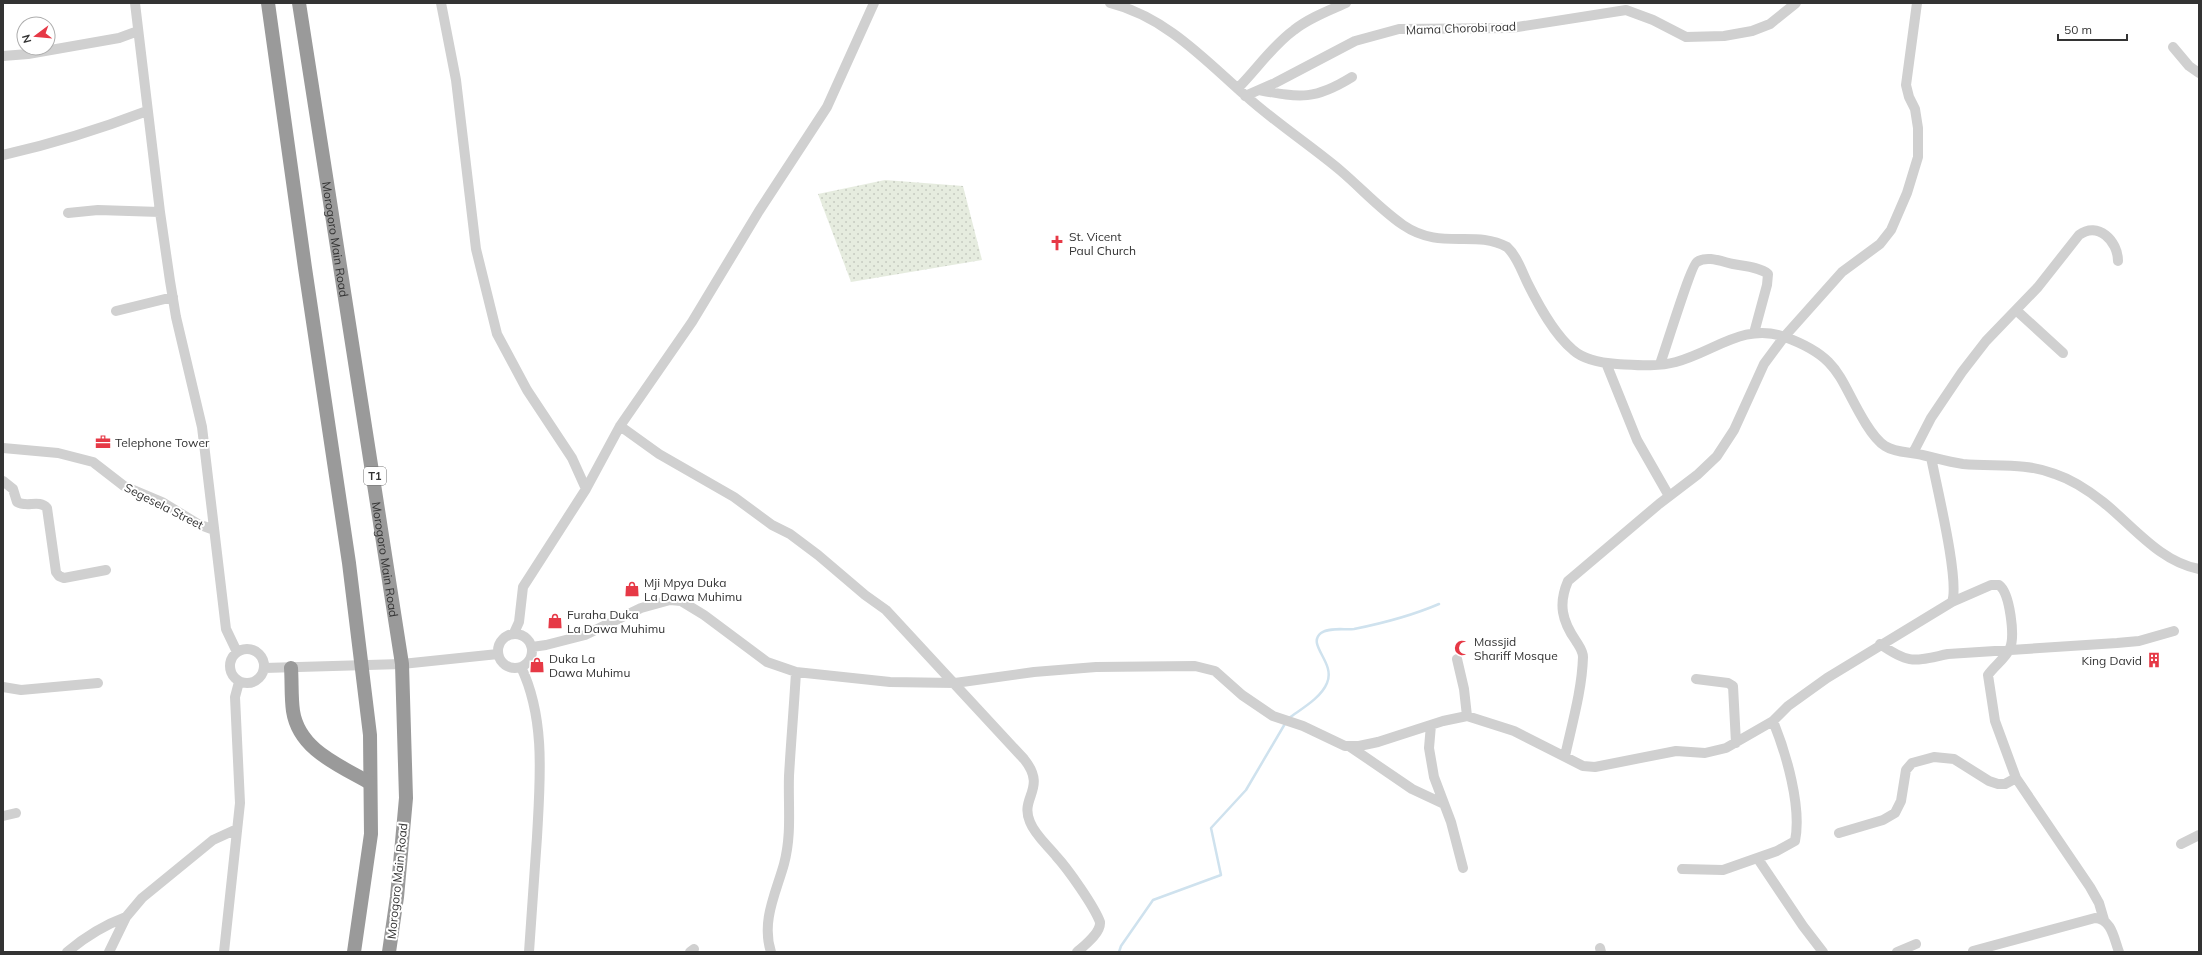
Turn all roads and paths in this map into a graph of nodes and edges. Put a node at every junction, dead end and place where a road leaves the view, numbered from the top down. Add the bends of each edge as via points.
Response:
1 (134, 3) edge
2 (268, 3) edge
3 (300, 3) edge
4 (441, 3) edge
5 (874, 3) edge
6 (1110, 3) edge
7 (1346, 3) edge
8 (1796, 3) edge
9 (1917, 3) edge
10 (1625, 6) edge
11 (138, 31) junction
12 (2174, 47) dead end
13 (3, 56) edge
14 (2199, 73) edge
15 (1352, 77) dead end
16 (1259, 90) junction
17 (1241, 92) junction
18 (147, 111) junction
19 (3, 155) edge
20 (160, 212) junction
21 (68, 213) dead end
22 (2118, 261) dead end
23 (173, 297) junction
24 (2016, 310) junction
25 (116, 311) dead end
26 (1754, 333) junction
27 (1784, 337) junction
28 (2063, 353) dead end
29 (1606, 363) junction
30 (1660, 364) junction
31 (620, 426) junction
32 (3, 448) edge
33 (1913, 453) junction
34 (1931, 457) junction
35 (3, 480) edge
36 (586, 489) junction
37 (1669, 496) junction
38 (214, 530) junction
39 (2199, 569) edge
40 (106, 570) dead end
41 (1952, 602) junction
42 (2174, 631) dead end
43 (514, 633) junction
44 (2012, 636) junction
45 (1880, 644) junction
46 (532, 647) junction
47 (2028, 649) junction
48 (2009, 650) junction
49 (237, 652) junction
50 (498, 654) junction
51 (1456, 659) dead end
52 (402, 664) junction
53 (362, 666) junction
54 (521, 667) junction
55 (264, 668) junction
56 (292, 668) junction
57 (796, 672) junction
58 (1696, 679) dead end
59 (239, 682) junction
60 (98, 683) dead end
61 (955, 683) junction
62 (3, 687) edge
63 (1467, 716) junction
64 (1773, 722) junction
65 (1431, 725) junction
66 (1736, 743) junction
67 (1349, 746) junction
68 (1565, 756) junction
69 (2016, 778) junction
70 (370, 783) junction
71 (1444, 804) junction
72 (16, 813) dead end
73 (3, 816) edge
74 (238, 829) junction
75 (1839, 833) dead end
76 (2199, 835) edge
77 (2181, 844) dead end
78 (1758, 859) junction
79 (1464, 868) dead end
80 (1682, 869) dead end
81 (126, 918) junction
82 (2104, 920) junction
83 (1916, 944) dead end
84 (1974, 951) dead end
85 (67, 952) edge
86 (108, 952) edge
87 (224, 952) edge
88 (354, 952) edge
89 (389, 952) edge
90 (529, 952) edge
91 (771, 952) edge
92 (1077, 952) edge
93 (1823, 952) edge
94 (1897, 952) edge
95 (2119, 952) edge

1 - 11 street
2 - 53 highway
3 - 52 highway, Morogoro Main Road / T1
4 - 36 street via 456,80 476,249 497,334 527,390 572,458
5 - 31 street via 827,107 759,211 692,322
6 - 17 street via 1142,15 1180,38
7 - 17 street via 1295,29 1275,46
8 - 10 street, Mama Chorobi road via 1770,24 1752,31 1697,38 1686,37
9 - 27 street via 1906,85 1915,109 1919,143 1918,157 1907,193 1886,237 1842,272
10 - 16 street, Mama Chorobi road via 1511,28 1412,28 1390,31 1355,41
11 - 13 street via 119,38
11 - 18 street
12 - 14 street via 2189,66
15 - 16 street via 1324,92 1310,96
16 - 17 street, Mama Chorobi road
17 - 29 street via 1340,170 1393,218 1411,230 1427,237 1486,240 1507,247 1541,307 1567,343 1583,356
18 - 19 street via 48,145
18 - 20 street
20 - 21 street via 98,210
20 - 23 street
22 - 24 street via 2117,248 2109,237 2096,231 2085,231 2076,238 2038,287
23 - 25 street
23 - 38 street via 202,427
24 - 28 street
24 - 33 street via 1986,340 1962,372 1931,418
26 - 27 street
26 - 30 street via 1732,338 1682,360
26 - 30 street via 1768,274 1717,260 1700,260 1694,264 1690,272
27 - 33 street via 1820,354 1834,366 1858,412 1883,445
27 - 37 street via 1758,376 1725,445 1697,475
29 - 30 street
29 - 37 street via 1634,434
31 - 36 street
31 - 61 street via 659,454 734,497 818,555 886,610
32 - 38 street, Segesela Street via 58,453 93,462 124,486 162,502 198,524
33 - 34 street
34 - 39 street via 1963,464 2031,466 2064,477 2102,501 2167,556 2184,566
34 - 41 street via 1950,559 1954,592
35 - 40 street via 13,489 17,502 22,505 40,503 47,508 56,572 59,576 64,578
36 - 43 street via 522,587 519,622
37 - 68 street via 1569,579 1565,587 1562,611 1568,628 1584,655
38 - 49 street via 226,630
41 - 44 street via 1991,585 1999,585 2007,598
41 - 45 street
42 - 47 street via 2139,641
43 - 46 street via 527,638
43 - 50 street via 501,640
44 - 47 street
44 - 48 street
45 - 48 street via 1900,658 1910,660 1948,654
45 - 64 street via 1788,706
46 - 54 street via 531,657
46 - 57 street via 585,635 641,608 670,600 681,601 767,662
47 - 48 street
48 - 69 street via 1988,678 1994,721
49 - 55 street via 246,649 256,651 262,658
49 - 59 street via 230,665 232,675
50 - 52 street
50 - 54 street via 507,666
51 - 63 street via 1464,689
52 - 53 street
52 - 89 highway, Morogoro Main Road / T1 via 406,798
53 - 56 street
53 - 70 highway via 370,735
54 - 90 street via 531,688 539,736 540,787
55 - 56 street
55 - 59 street via 261,677 253,683
56 - 70 highway via 293,711 301,736 321,754
57 - 61 street via 890,682
57 - 91 street via 789,777 790,830 784,866 768,917 766,932
58 - 66 street via 1733,686
59 - 74 street via 235,696 239,763
60 - 62 street via 21,690
61 - 67 street via 1034,672 1096,667 1203,667 1215,671 1242,695 1273,716
61 - 92 street via 1033,772 1035,785 1028,806 1030,824 1066,867 1100,922 1097,932
63 - 65 street
63 - 68 street via 1514,731
64 - 66 street
64 - 78 street via 1783,746 1789,772 1797,814 1797,831 1795,841 1790,845
65 - 67 street via 1378,742
65 - 71 street via 1429,748 1434,777
66 - 68 street via 1717,752 1676,751 1595,767 1582,766
67 - 71 street via 1412,790
69 - 75 street via 2005,784 1998,784 1952,758 1934,757 1912,763 1906,770 1901,801 1895,813 1878,822
69 - 82 street via 2090,887 2099,903
70 - 88 highway via 370,834
71 - 79 street
72 - 73 street
74 - 81 street via 213,840 191,856 142,898
74 - 87 street
76 - 77 street
78 - 80 street via 1724,870
78 - 93 street via 1794,915
81 - 85 street via 107,924
81 - 86 street
82 - 84 street via 2095,918 2055,927
82 - 95 street via 2109,925
83 - 94 street

